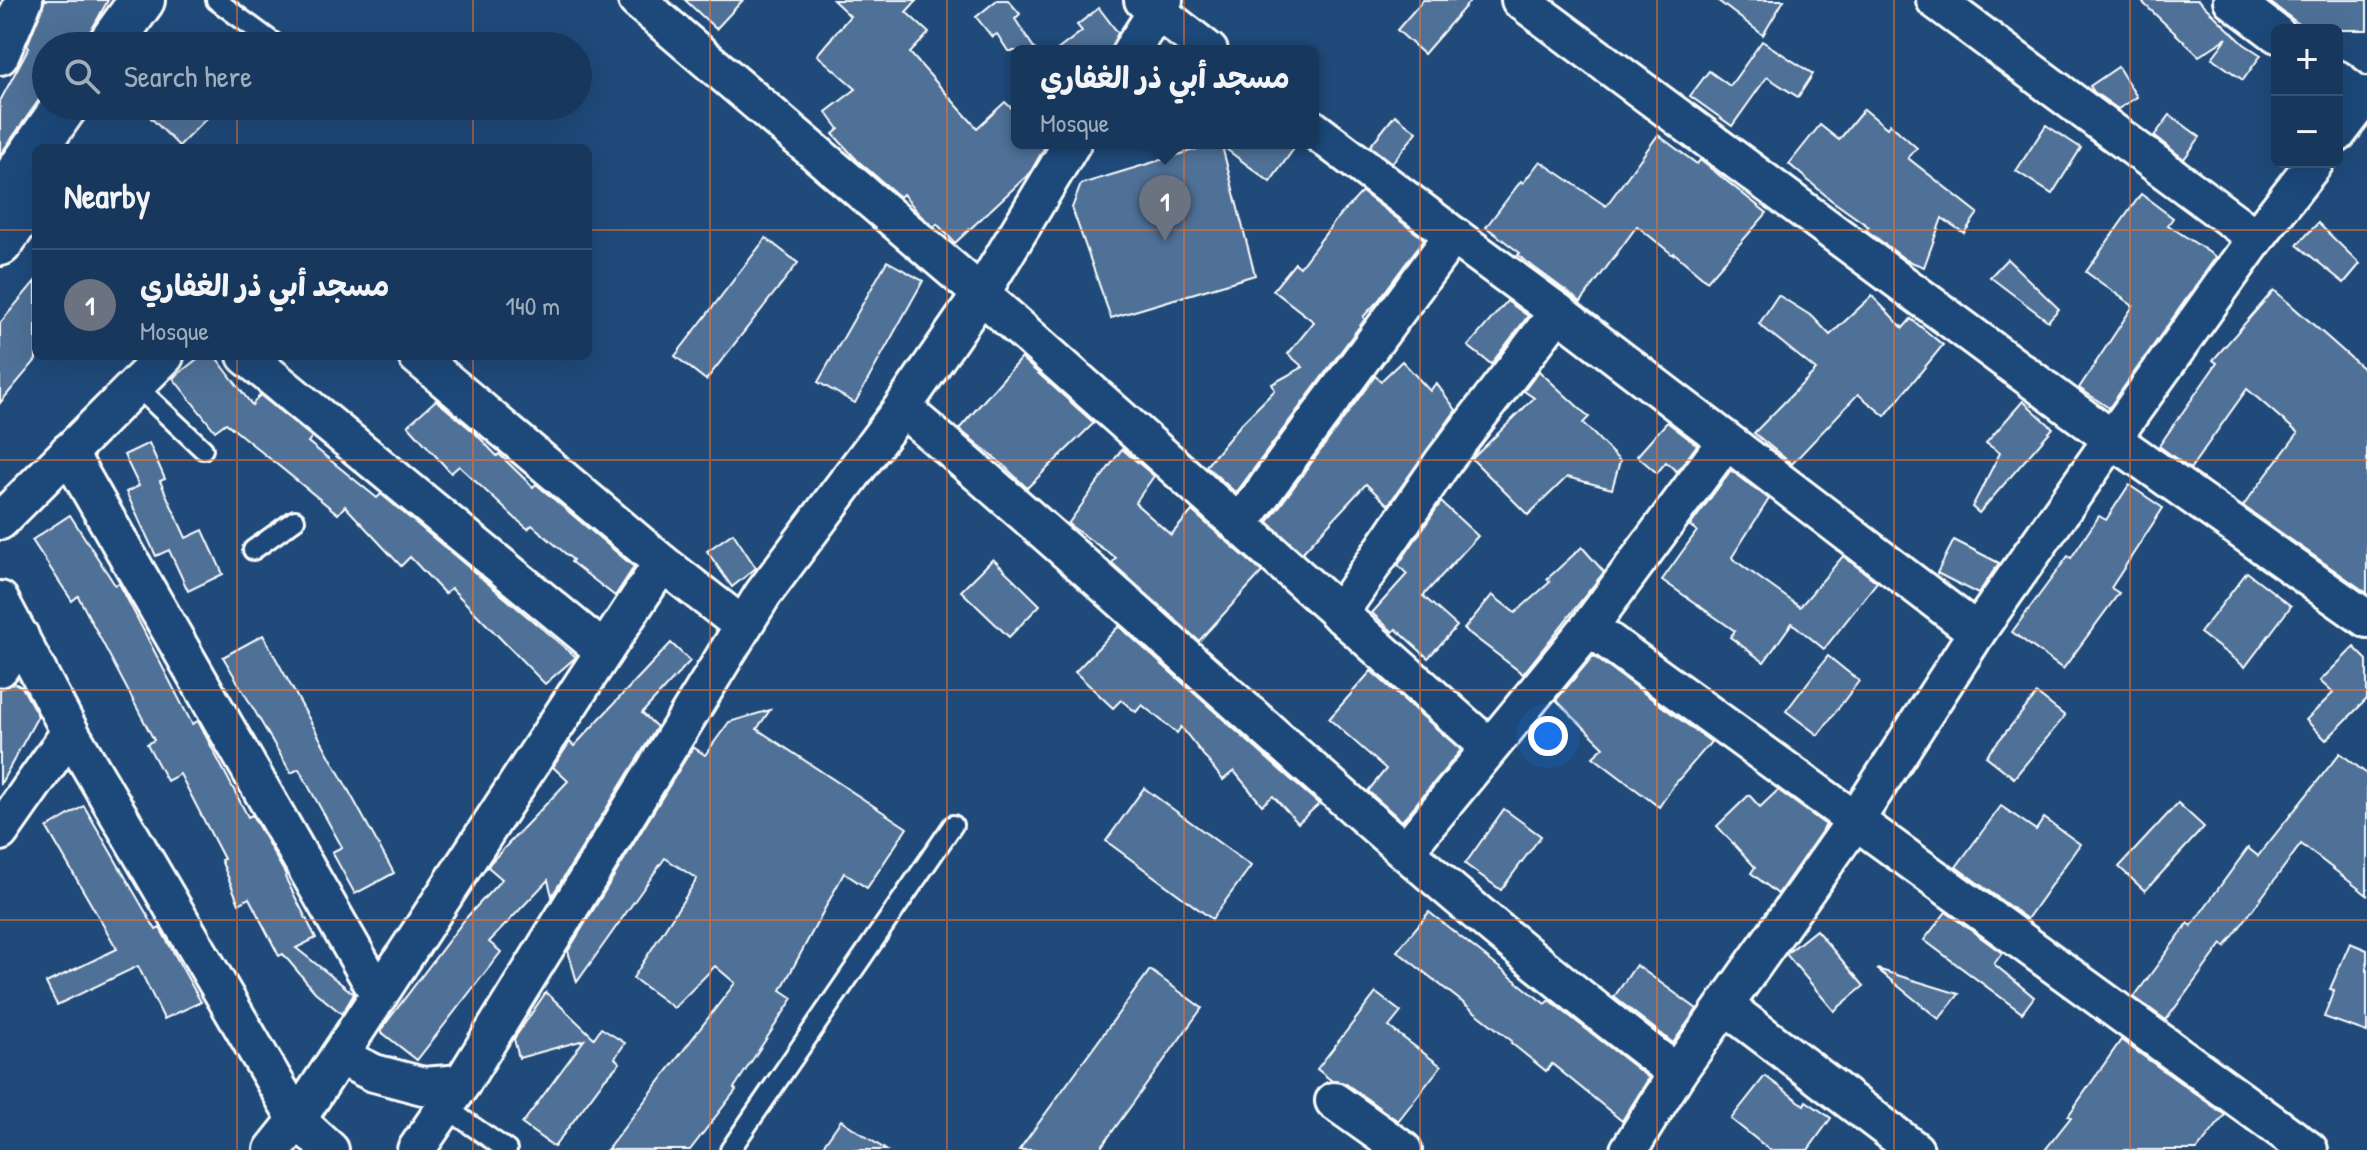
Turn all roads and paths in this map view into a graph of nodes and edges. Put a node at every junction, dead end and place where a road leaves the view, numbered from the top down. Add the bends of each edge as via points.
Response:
1 (24, 0) edge
2 (142, 0) edge
3 (174, 0) edge
4 (216, 0) edge
5 (637, 0) edge
6 (1520, 0) edge
7 (1935, 0) edge
8 (2232, 0) edge
9 (1155, 4) edge
10 (2271, 29) edge
11 (119, 32) edge
12 (151, 32) edge
13 (259, 32) edge
14 (1134, 45) edge
15 (1202, 45) edge
16 (0, 56) edge
17 (2359, 94) edge
18 (55, 120) edge
19 (88, 120) edge
20 (2343, 123) edge
21 (1319, 134) edge
22 (38, 144) edge
23 (71, 144) edge
24 (1068, 149) edge
25 (32, 153) edge
26 (2310, 168) edge
27 (0, 199) edge
28 (32, 199) edge
29 (1453, 235) junction
30 (2256, 238) junction
31 (0, 243) edge
32 (981, 294) junction
33 (1558, 312) junction
34 (161, 360) edge
35 (251, 360) edge
36 (422, 360) edge
37 (136, 386) junction
38 (902, 408) junction
39 (2112, 439) junction
40 (1726, 441) junction
41 (203, 449) dead end
42 (68, 452) junction
43 (295, 520) dead end
44 (0, 521) edge
45 (1239, 525) junction
46 (253, 550) dead end
47 (662, 563) junction
48 (0, 600) edge
49 (1339, 614) junction
50 (2367, 619) edge
51 (743, 626) junction
52 (1589, 627) junction
53 (1977, 632) junction
54 (20, 636) junction
55 (604, 651) junction
56 (0, 668) edge
57 (70, 732) junction
58 (1489, 747) junction
59 (1855, 821) junction
60 (953, 825) dead end
61 (0, 832) edge
62 (1406, 850) junction
63 (379, 995) junction
64 (1725, 1006) junction
65 (339, 1056) junction
66 (1677, 1073) junction
67 (453, 1095) junction
68 (1334, 1101) dead end
69 (297, 1120) junction
70 (273, 1150) edge
71 (330, 1150) edge
72 (416, 1150) edge
73 (507, 1150) edge
74 (730, 1150) edge
75 (1403, 1150) edge
76 (1629, 1150) edge
77 (1915, 1150) edge
78 (2309, 1150) edge

1 - 16 street
2 - 11 main road
3 - 12 main road
4 - 13 lane
5 - 32 street
6 - 39 street
7 - 30 street
8 - 10 street
9 - 14 street
9 - 15 street
17 - 20 street
18 - 22 main road
19 - 23 main road
21 - 29 street
24 - 32 street
25 - 27 main road
26 - 30 street
28 - 31 main road
29 - 33 street
29 - 45 street
30 - 39 street
32 - 38 street
32 - 45 street
33 - 40 street
33 - 49 street via 1443,462
34 - 37 street
35 - 55 street
36 - 47 street
37 - 41 lane
37 - 42 street
38 - 51 street
38 - 62 street
39 - 50 street
39 - 53 street
40 - 52 street
40 - 53 street
42 - 44 street
42 - 63 street
43 - 46 lane
45 - 49 street
47 - 51 street
47 - 55 street
48 - 54 street
49 - 58 street
51 - 67 street
52 - 58 street
52 - 59 street
53 - 59 street
54 - 56 street
54 - 57 street
55 - 63 street
57 - 61 street
57 - 69 street
58 - 62 street
59 - 64 street
59 - 78 street
60 - 74 lane
62 - 66 street
63 - 65 street
64 - 66 street
64 - 77 street
65 - 67 street via 374,1073
65 - 69 street
66 - 76 street
67 - 72 street
67 - 73 lane
68 - 75 street
69 - 70 street
69 - 71 street

